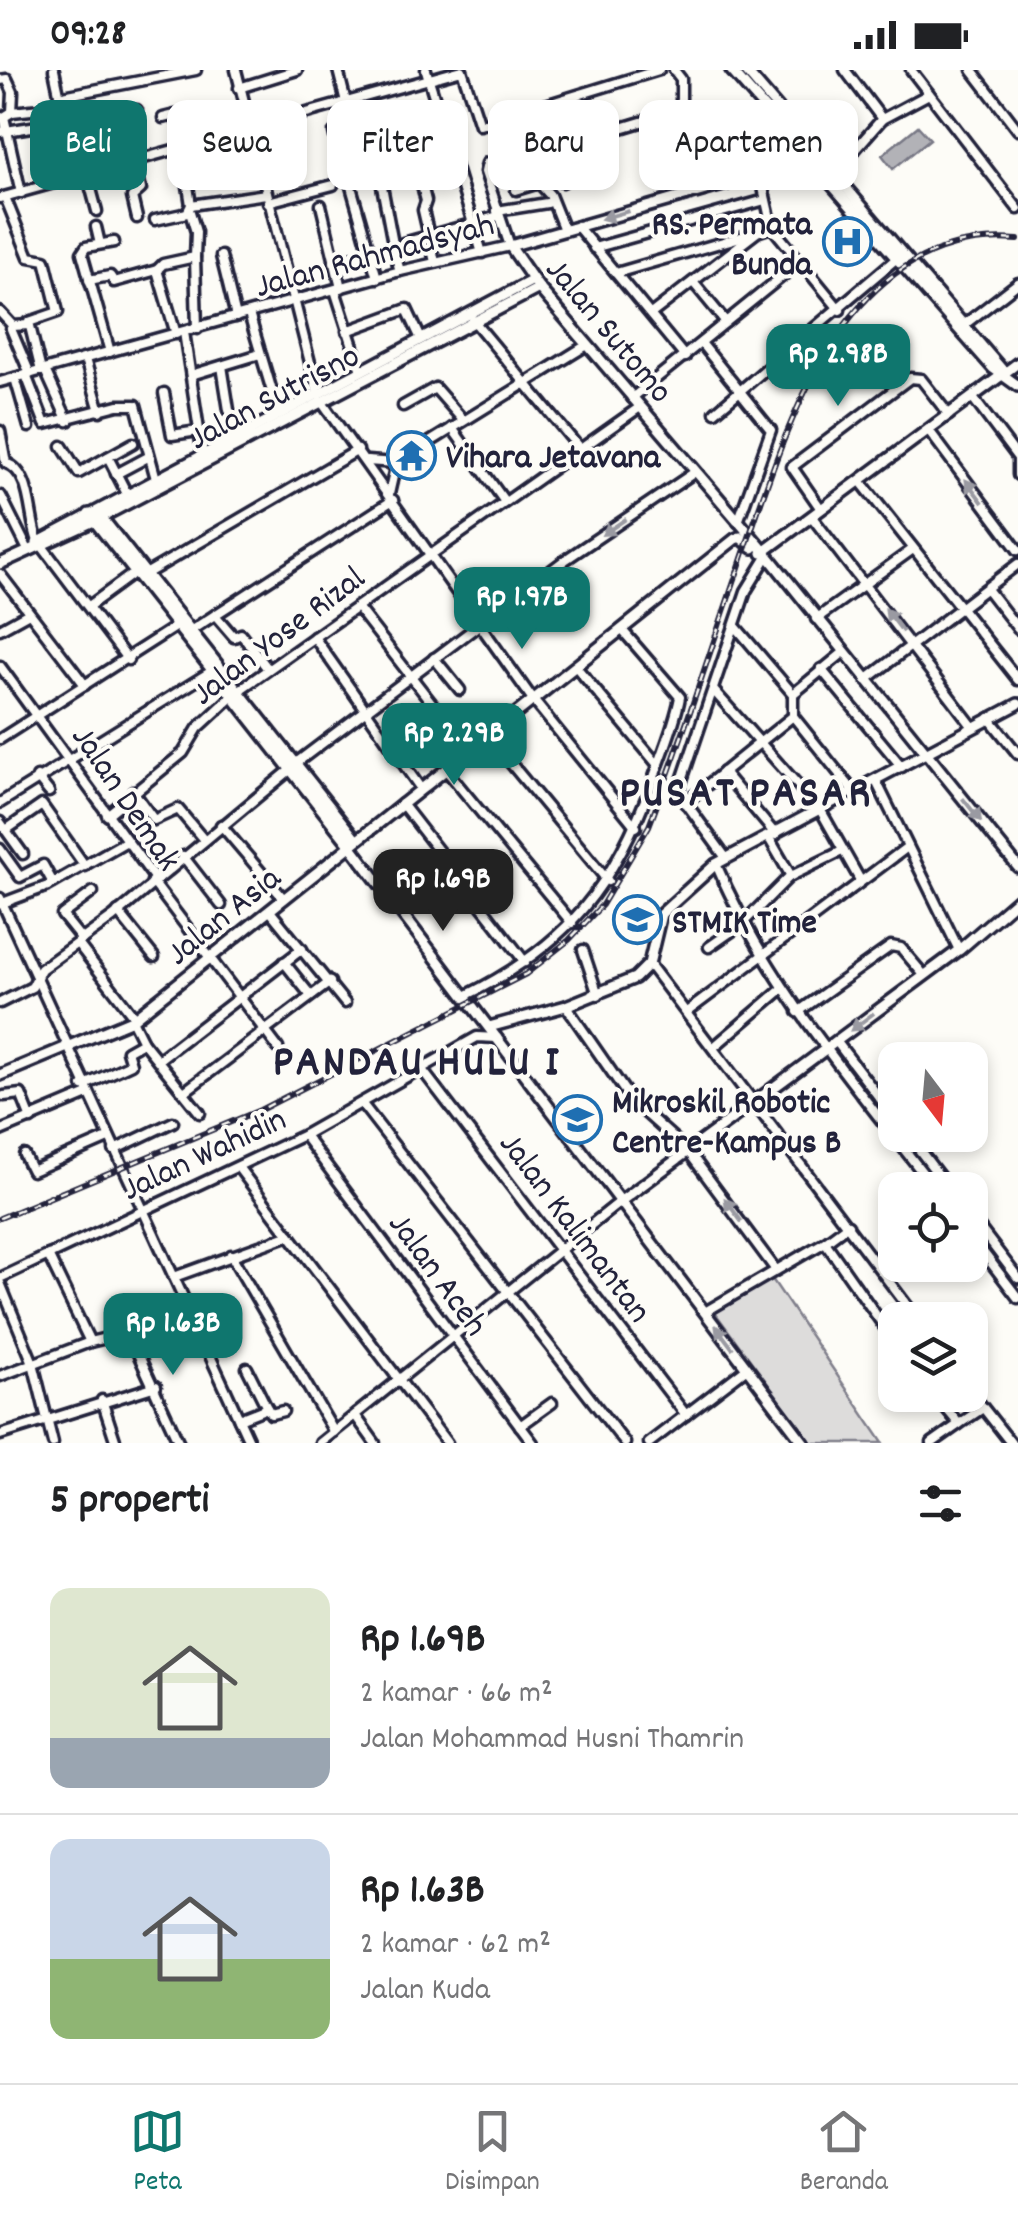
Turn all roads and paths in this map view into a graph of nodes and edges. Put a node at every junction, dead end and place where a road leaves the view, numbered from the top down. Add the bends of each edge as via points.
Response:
1 (54, 70) edge
2 (196, 70) edge
3 (236, 70) edge
4 (297, 70) edge
5 (338, 70) edge
6 (462, 70) edge
7 (659, 70) edge
8 (674, 70) edge
9 (691, 70) edge
10 (730, 70) edge
11 (745, 70) edge
12 (845, 70) edge
13 (911, 70) edge
14 (972, 70) edge
15 (427, 75) edge
16 (1, 76) edge
17 (681, 79) junction
18 (239, 88) junction
19 (928, 94) junction
20 (59, 100) edge
21 (68, 100) edge
22 (243, 100) edge
23 (343, 100) edge
24 (353, 100) edge
25 (561, 100) edge
26 (759, 100) edge
27 (769, 100) edge
28 (30, 108) edge
29 (12, 112) junction
30 (167, 117) edge
31 (162, 118) dead end
32 (882, 118) junction
33 (488, 121) edge
34 (30, 129) edge
35 (619, 129) edge
36 (1018, 130) edge
37 (4, 132) edge
38 (858, 146) edge
39 (327, 186) edge
40 (30, 189) edge
41 (88, 190) edge
42 (141, 190) edge
43 (188, 190) edge
44 (265, 190) edge
45 (352, 190) edge
46 (384, 190) edge
47 (423, 190) edge
48 (490, 190) edge
49 (545, 190) edge
50 (705, 190) edge
51 (764, 190) edge
52 (844, 190) edge
53 (21, 192) junction
54 (849, 196) junction
55 (2, 197) edge
56 (267, 198) junction
57 (766, 200) junction
58 (547, 202) dead end
59 (322, 205) dead end
60 (190, 208) junction
61 (1018, 209) edge
62 (97, 212) dead end
63 (497, 214) junction
64 (137, 218) dead end
65 (155, 220) dead end
66 (472, 223) junction
67 (576, 226) junction
68 (96, 227) dead end
69 (772, 227) junction
70 (564, 230) junction
71 (756, 232) junction
72 (430, 235) junction
73 (114, 242) dead end
74 (100, 244) junction
75 (398, 246) junction
76 (510, 246) junction
77 (594, 248) junction
78 (370, 253) junction
79 (482, 253) junction
80 (221, 256) dead end
81 (195, 257) junction
82 (897, 258) junction
83 (334, 262) junction
84 (435, 262) junction
85 (800, 262) junction
86 (157, 270) junction
87 (400, 271) junction
88 (616, 273) junction
89 (377, 278) junction
90 (89, 280) junction
91 (693, 282) junction
92 (536, 284) junction
93 (1018, 284) edge
94 (338, 289) junction
95 (294, 303) junction
96 (840, 310) junction
97 (0, 312) edge
98 (249, 314) junction
99 (652, 314) junction
100 (236, 317) junction
101 (473, 320) junction
102 (726, 322) junction
103 (965, 324) junction
104 (29, 325) junction
105 (11, 329) dead end
106 (196, 329) junction
107 (347, 331) junction
108 (180, 334) junction
109 (421, 339) junction
110 (702, 343) junction
111 (587, 345) junction
112 (110, 352) junction
113 (260, 354) junction
114 (685, 357) junction
115 (85, 359) junction
116 (1018, 363) edge
117 (222, 366) junction
118 (43, 370) junction
119 (362, 371) junction
120 (28, 374) junction
121 (191, 374) junction
122 (1004, 374) junction
123 (15, 378) junction
124 (0, 382) edge
125 (526, 382) junction
126 (1018, 386) edge
127 (742, 388) junction
128 (164, 394) dead end
129 (320, 398) junction
130 (972, 398) junction
131 (636, 403) junction
132 (403, 406) dead end
133 (100, 411) junction
134 (714, 412) dead end
135 (279, 415) junction
136 (949, 415) junction
137 (463, 420) junction
138 (68, 421) junction
139 (29, 427) dead end
140 (452, 428) junction
141 (0, 430) edge
142 (198, 431) junction
143 (930, 432) junction
144 (242, 434) junction
145 (133, 443) dead end
146 (62, 446) dead end
147 (580, 449) junction
148 (358, 450) junction
149 (148, 456) junction
150 (203, 456) junction
151 (108, 458) junction
152 (367, 460) junction
153 (396, 462) junction
154 (695, 472) junction
155 (116, 474) junction
156 (1018, 475) edge
157 (156, 479) junction
158 (862, 482) junction
159 (126, 494) junction
160 (0, 496) edge
161 (391, 497) junction
162 (506, 502) junction
163 (821, 510) junction
164 (95, 516) junction
165 (812, 517) junction
166 (738, 524) junction
167 (740, 537) joint
168 (35, 547) junction
169 (913, 548) junction
170 (1018, 550) edge
171 (763, 555) junction
172 (430, 556) junction
173 (0, 564) edge
174 (1018, 564) edge
175 (0, 574) edge
176 (139, 576) junction
177 (866, 582) junction
178 (986, 589) junction
179 (90, 606) junction
180 (357, 606) junction
181 (961, 608) junction
182 (29, 613) junction
183 (216, 616) junction
184 (816, 619) junction
185 (479, 624) junction
186 (736, 627) junction
187 (0, 629) edge
188 (183, 629) junction
189 (1018, 630) edge
190 (624, 631) junction
191 (314, 637) junction
192 (913, 645) junction
193 (844, 652) junction
194 (434, 658) junction
195 (128, 660) junction
196 (577, 668) junction
197 (822, 668) junction
198 (1, 669) edge
199 (268, 670) junction
200 (212, 671) junction
201 (411, 677) junction
202 (866, 680) junction
203 (1018, 680) edge
204 (85, 685) junction
205 (460, 690) dead end
206 (714, 690) junction
207 (235, 694) junction
208 (793, 694) junction
209 (534, 701) junction
210 (1018, 704) edge
211 (366, 710) junction
212 (37, 713) junction
213 (793, 716) junction
214 (990, 718) junction
215 (973, 727) junction
216 (489, 737) junction
217 (0, 740) edge
218 (759, 742) junction
219 (916, 742) junction
220 (938, 746) junction
221 (469, 751) junction
222 (926, 754) junction
223 (1018, 754) edge
224 (68, 758) junction
225 (293, 766) junction
226 (658, 766) junction
227 (902, 766) junction
228 (446, 770) junction
229 (724, 772) junction
230 (37, 777) junction
231 (876, 781) junction
232 (421, 789) junction
233 (48, 792) dead end
234 (132, 792) junction
235 (854, 792) junction
236 (0, 803) edge
237 (685, 803) junction
238 (402, 804) junction
239 (820, 811) junction
240 (107, 815) junction
241 (221, 825) junction
242 (3, 826) edge
243 (636, 827) junction
244 (772, 836) junction
245 (204, 840) junction
246 (125, 842) junction
247 (353, 842) junction
248 (906, 848) junction
249 (0, 850) edge
250 (115, 851) junction
251 (842, 851) junction
252 (23, 854) dead end
253 (135, 855) junction
254 (183, 856) junction
255 (726, 858) junction
256 (331, 860) junction
257 (365, 864) junction
258 (716, 864) junction
259 (85, 866) junction
260 (1018, 867) edge
261 (792, 876) junction
262 (153, 880) junction
263 (860, 880) junction
264 (608, 881) junction
265 (54, 884) junction
266 (93, 892) dead end
267 (284, 899) junction
268 (1018, 899) edge
269 (1, 902) edge
270 (221, 906) dead end
271 (270, 910) junction
272 (118, 912) junction
273 (572, 923) junction
274 (742, 924) junction
275 (80, 942) junction
276 (709, 947) dead end
277 (302, 949) junction
278 (583, 950) dead end
279 (959, 950) junction
280 (154, 957) dead end
281 (761, 958) junction
282 (209, 960) junction
283 (284, 962) junction
284 (525, 962) junction
285 (649, 964) junction
286 (924, 975) junction
287 (330, 982) junction
288 (35, 984) junction
289 (782, 988) junction
290 (598, 995) junction
291 (311, 996) junction
292 (466, 996) junction
293 (238, 998) junction
294 (0, 1002) edge
295 (345, 1003) dead end
296 (566, 1006) junction
297 (688, 1012) junction
298 (798, 1012) junction
299 (133, 1019) junction
300 (486, 1024) junction
301 (264, 1030) junction
302 (477, 1037) junction
303 (497, 1038) junction
304 (143, 1042) junction
305 (831, 1045) junction
306 (715, 1046) junction
307 (66, 1048) junction
308 (278, 1048) dead end
309 (158, 1060) junction
310 (423, 1071) junction
311 (0, 1075) edge
312 (86, 1090) junction
313 (184, 1092) junction
314 (4, 1096) dead end
315 (878, 1099) edge
316 (756, 1100) junction
317 (362, 1104) junction
318 (200, 1113) dead end
319 (31, 1119) junction
320 (173, 1122) dead end
321 (0, 1131) edge
322 (304, 1135) junction
323 (108, 1138) junction
324 (114, 1150) junction
325 (688, 1151) junction
326 (921, 1152) edge
327 (24, 1155) dead end
328 (238, 1167) junction
329 (923, 1172) edge
330 (936, 1172) edge
331 (621, 1201) junction
332 (144, 1210) junction
333 (848, 1225) junction
334 (290, 1235) junction
335 (988, 1239) edge
336 (825, 1242) junction
337 (561, 1249) junction
338 (48, 1255) junction
339 (231, 1256) junction
340 (988, 1259) edge
341 (776, 1270) junction
342 (174, 1277) junction
343 (1018, 1278) edge
344 (0, 1281) edge
345 (509, 1292) junction
346 (1018, 1298) edge
347 (905, 1302) edge
348 (4, 1304) edge
349 (705, 1312) junction
350 (192, 1317) junction
351 (878, 1318) edge
352 (128, 1332) junction
353 (453, 1337) junction
354 (90, 1342) junction
355 (33, 1364) junction
356 (247, 1368) dead end
357 (747, 1368) junction
358 (0, 1376) edge
359 (399, 1378) junction
360 (156, 1386) junction
361 (102, 1400) junction
362 (552, 1402) dead end
363 (267, 1408) junction
364 (283, 1412) dead end
365 (949, 1412) edge
366 (977, 1412) edge
367 (986, 1412) edge
368 (686, 1414) junction
369 (355, 1415) junction
370 (239, 1419) junction
371 (47, 1422) junction
372 (959, 1424) junction
373 (520, 1426) junction
374 (334, 1432) junction
375 (0, 1435) edge
376 (935, 1441) edge
377 (53, 1443) edge
378 (116, 1443) edge
379 (179, 1443) edge
380 (250, 1443) edge
381 (320, 1443) edge
382 (375, 1443) edge
383 (447, 1443) edge
384 (533, 1443) edge
385 (625, 1443) edge
386 (649, 1443) edge
387 (804, 1443) edge
388 (1011, 1443) edge

1 - 20 street
2 - 21 street
3 - 18 street
4 - 18 street
5 - 23 street
6 - 15 street
6 - 33 street via 478,124
7 - 25 street
8 - 17 street
9 - 17 street
10 - 26 main road
11 - 27 main road
12 - 32 street
13 - 19 street
14 - 36 street
15 - 24 street
15 - 66 street
16 - 29 street via 13,92
17 - 35 street via 681,110
18 - 22 street
19 - 32 street
19 - 61 street
28 - 29 street
29 - 37 street via 4,116
30 - 31 street
32 - 38 street
34 - 37 street
37 - 53 street
39 - 56 street
40 - 53 street
41 - 62 street
42 - 64 street via 132,196
43 - 60 street
44 - 56 street
45 - 78 street
46 - 75 street
47 - 72 street
48 - 63 street
49 - 70 street
50 -> 67 main road, Jalan Rahmadsyah
51 - 57 street
52 - 54 main road
53 - 55 street
54 - 82 main road
54 - 103 main road
55 - 104 street via 29,257 46,262 59,310
56 - 60 street
56 - 95 street
57 - 69 street
57 - 77 street
58 - 63 street
59 - 83 street
60 - 65 street
60 - 81 street
63 - 66 street
63 - 76 street
66 - 72 street
66 - 79 street
67 - 70 main road, Jalan Rahmadsyah
67 - 77 street
68 - 74 street
69 - 71 street
69 - 85 street
70 - 76 main road, Jalan Rahmadsyah
71 - 88 street
71 - 91 street
72 - 75 street
72 - 84 street
73 - 74 street
74 - 90 street via 83,249
75 - 78 street
75 - 87 street
76 - 79 street, Jalan Rahmadsyah
76 - 92 main road, Jalan Sutomo
77 - 88 street
78 - 83 street
78 - 89 street
79 - 84 street, Jalan Rahmadsyah
80 - 100 street
81 - 86 street
81 - 106 street
82 - 96 street
82 - 122 main road
83 - 94 street
84 - 87 street, Jalan Rahmadsyah
85 - 96 street
85 - 102 street, Jalan Yose Rizal
86 - 90 street via 114,282 110,276
86 - 108 street
87 - 89 street, Jalan Rahmadsyah
88 - 99 street
89 - 94 street, Jalan Rahmadsyah
90 - 112 street
91 - 99 street
91 - 102 street
92 - 101 main road, Jalan Sutrisno
92 - 109 main road, Jalan Sutrisno
92 - 111 main road, Jalan Sutomo
93 - 103 street
94 - 95 street, Jalan Rahmadsyah
94 - 107 street
95 - 98 street, Jalan Rahmadsyah
95 - 129 street
96 - 127 street
97 - 104 street via 13,326
98 - 100 street, Jalan Rahmadsyah
98 - 113 street
99 - 114 street
100 - 106 street, Jalan Rahmadsyah
101 - 125 street
101 - 129 main road, Jalan Sutrisno
102 - 110 street, Jalan Yose Rizal
103 - 122 main road
104 - 118 street
105 - 120 street
106 - 108 street, Jalan Rahmadsyah
107 - 109 street via 408,309
107 - 119 street
108 - 112 street, Jalan Rahmadsyah
108 - 121 street
109 - 119 main road, Jalan Sutrisno
110 - 114 street, Jalan Yose Rizal
110 - 127 street
111 - 125 street
111 - 131 main road, Jalan Sutomo
112 - 115 street, Jalan Rahmadsyah
113 - 117 street
113 - 135 street
114 - 131 street, Jalan Yose Rizal
115 - 118 street, Jalan Rahmadsyah
115 - 133 street
116 - 122 main road
117 - 121 street
117 - 144 street via 229,410
118 - 120 street, Jalan Rahmadsyah
118 - 138 street
119 - 129 main road, Jalan Sutrisno
120 - 123 street, Jalan Rahmadsyah
120 - 138 street via 46,424
121 - 142 street
122 - 126 main road
122 - 130 main road
123 - 124 street, Jalan Rahmadsyah
123 - 139 street
125 - 137 street
125 - 147 street
127 - 134 street
127 - 166 street via 772,430
128 - 142 street via 172,434
129 - 135 main road, Jalan Sutrisno
129 - 148 street
129 - 164 main road, Jalan Sutrisno
130 - 136 main road
130 - 156 street via 1016,456
131 - 147 street, Jalan Yose Rizal
131 - 154 main road, Jalan Sutomo
132 - 137 street via 434,388
133 - 138 street
133 - 149 street via 136,406
135 - 144 main road, Jalan Sutrisno
136 - 143 main road
136 - 163 street via 921,380 910,378 792,467
137 - 140 street
140 - 153 street
140 - 162 street
141 - 168 street via 6,463 24,479
142 - 150 street
143 - 158 main road
170 -> 143 street
144 - 150 main road, Jalan Sutrisno
145 - 151 street
146 - 151 street via 77,473
147 - 162 street, Jalan Yose Rizal
148 - 152 street
148 - 176 street
149 - 155 street
149 - 157 street
150 - 157 main road, Jalan Sutrisno
151 - 155 street
152 - 153 street
152 - 161 street
153 - 161 street
154 - 166 main road, Jalan Sutomo
154 -> 185 street
155 - 159 street
157 - 159 main road, Jalan Sutrisno
158 - 163 main road
158 - 169 street
159 - 164 main road, Jalan Sutrisno
160 - 168 street
161 - 172 street
161 - 183 street
162 - 172 street, Jalan Yose Rizal
163 - 165 main road
164 - 168 main road, Jalan Sutrisno
164 - 176 main road
165 - 171 main road
165 - 177 street
166 - 171 main road, Jalan Sutomo
167 - 171 main road, Jalan Sutomo
167 - 190 main road, Jalan Asia
168 - 173 main road, Jalan Sutrisno
168 - 179 street
169 - 177 street
169 - 181 street
171 - 184 main road, Jalan Sutomo
171 - 186 street
172 - 180 street, Jalan Yose Rizal
172 - 185 street
174 - 178 street
175 - 182 street
176 - 179 street
176 - 188 main road
177 - 184 street
192 -> 177 street
178 - 181 street
178 - 189 street
179 - 195 street
180 - 191 street, Jalan Yose Rizal
180 - 201 street
181 - 192 street
181 - 203 street
182 - 187 street
182 - 204 street
183 - 188 street
183 - 199 street via 234,637 241,634
184 - 193 main road, Jalan Sutomo
185 - 194 street
185 - 209 street
186 - 206 street
186 - 208 street
188 - 195 street
188 - 200 main road
188 - 207 main road
190 - 196 main road, Jalan Asia
190 - 226 street via 680,701
191 - 199 street, Jalan Yose Rizal
191 - 211 street
192 - 202 street
192 - 215 street
193 - 197 street
193 - 202 main road, Jalan Sutomo
194 - 201 street
194 - 205 street
195 - 204 street
196 - 209 main road, Jalan Asia
196 - 226 street
197 - 208 street
197 - 227 street
198 - 212 street, Jalan Demak
199 - 207 street, Jalan Yose Rizal
200 - 207 main road
200 - 224 street
201 - 211 street
201 - 221 street
202 - 219 main road, Jalan Sutomo
204 - 212 street
206 - 218 street
206 - 237 street via 678,792
207 - 225 main road
207 - 234 street, Jalan Yose Rizal via 198,728 183,753
208 - 213 street
209 - 216 main road, Jalan Asia
209 - 243 street
210 - 214 main road
211 - 225 street
211 - 232 street
212 - 217 street
212 - 224 street, Jalan Demak
213 - 218 street
213 - 235 street
214 - 215 main road
214 - 223 street
215 - 220 main road
216 - 221 main road, Jalan Asia
216 - 264 street
218 - 229 street
218 - 239 street
219 - 220 main road
219 - 222 main road, Jalan Sutomo
220 - 222 main road
221 - 228 main road, Jalan Asia
222 - 227 main road
222 -> 260 main road, Jalan Sutomo
224 - 230 street
224 - 240 street, Jalan Demak
225 - 241 street
225 - 247 main road
226 - 243 street
227 - 231 main road
228 - 232 main road, Jalan Asia
228 - 273 street
229 - 237 street
229 - 244 street
230 - 233 street
230 - 236 street
231 - 235 main road
231 - 248 street
232 - 238 main road, Jalan Asia
234 - 240 street, Jalan Yose Rizal
234 - 245 street via 154,820 178,809
235 - 239 main road
237 - 255 street
238 - 247 main road, Jalan Asia
238 - 284 street
239 - 244 main road
239 - 251 street
240 - 246 street, Jalan Demak
241 - 245 street
241 - 267 street
242 - 252 street
242 - 259 street via 42,805
243 - 264 street
244 - 255 main road
244 - 261 street
245 - 254 street
246 - 250 street
246 - 253 street, Jalan Demak
247 - 256 main road, Jalan Asia
247 - 257 main road
248 - 263 street
248 - 279 street
249 - 265 street via 20,877 43,865
250 - 253 street
250 - 259 street
251 - 261 street
251 - 263 street
253 - 262 street, Jalan Demak
254 - 262 street
254 - 270 street
255 - 258 main road
256 - 257 main road
256 - 267 main road, Jalan Asia
257 - 292 main road
258 - 274 street
258 - 285 main road via 660,914
259 - 265 street
261 - 274 street
262 - 272 street
262 - 282 street, Jalan Demak
263 - 281 street
264 - 273 street
265 - 269 street
266 - 275 street via 62,914
267 - 271 main road, Jalan Asia
268 - 279 main road
269 - 288 street
271 - 277 street
271 - 282 main road, Jalan Asia
272 - 275 street
272 - 280 street
273 - 284 street
274 - 276 street
274 - 281 street
275 - 288 street via 41,969
275 - 299 street
277 - 283 street
277 - 287 street
278 - 290 street
279 - 286 main road
281 - 289 street
281 - 297 street
282 - 293 street, Jalan Demak
282 - 299 main road, Jalan Asia
283 - 291 street
283 - 293 street
284 - 292 street
285 - 290 main road
285 - 297 street
286 - 298 street via 892,946
286 -> 305 main road
287 - 291 street
287 - 295 street
288 - 294 street
288 - 307 street
289 - 298 street
289 - 306 street
290 - 296 main road
291 - 301 street
292 - 300 main road
293 - 301 street, Jalan Demak
293 - 309 street
296 - 300 main road
296 - 325 street via 638,1109
297 - 306 street
298 - 305 street
299 - 304 street
299 - 307 main road, Jalan Asia
300 - 302 street
300 - 303 main road
301 - 308 street, Jalan Demak
301 - 313 street
302 - 303 street
302 - 310 street, Jalan Wahidin
303 - 331 main road
304 - 309 street
304 - 312 street via 126,1052 131,1064
305 - 315 street
305 - 316 main road
305 - 329 street
306 - 316 street
307 - 311 main road, Jalan Asia
307 - 312 street
309 - 313 street
310 - 317 street, Jalan Wahidin
310 - 337 street, Jalan Kalimantan
312 - 319 street
312 - 323 street
313 - 318 street
314 - 319 street via 21,1094
316 - 325 main road
316 - 333 street
317 - 322 street, Jalan Wahidin
317 - 345 street
319 - 321 street
320 - 324 street
322 - 328 street, Jalan Wahidin
322 - 353 street, Jalan Aceh
323 - 324 street
323 - 327 street via 32,1171
324 - 332 street
325 - 331 main road
341 -> 325 street
326 - 330 street
328 - 332 street, Jalan Wahidin
328 - 334 street
331 - 337 street
331 - 349 main road
332 - 338 street, Jalan Wahidin
332 - 342 street
333 - 336 street
333 - 347 street
334 - 339 street
334 - 359 street
335 - 343 street
336 - 341 street
336 - 351 street
337 - 345 street
337 - 368 street, Jalan Kalimantan
338 - 344 street, Jalan Wahidin
338 - 354 street
339 - 342 street
339 - 374 street
340 - 346 street
341 - 349 street
342 - 350 street
344 - 348 street
345 - 353 street
345 - 385 street
348 - 355 street
357 -> 349 main road
350 - 352 street
350 - 370 street
352 - 354 street
352 - 360 street
353 - 359 street
353 - 373 street, Jalan Aceh
354 - 355 street
355 - 358 street
355 - 371 street
356 - 363 street
357 - 368 street
357 - 387 main road
359 - 369 street
359 - 383 street
360 - 361 street
360 - 379 street
361 - 371 street
361 - 378 street
362 - 373 street
363 - 364 street
363 - 370 street
365 - 372 street
366 - 372 street
367 - 388 street
368 - 386 street
369 - 374 street
369 - 382 street
370 - 380 street
371 - 375 street
371 - 377 street
372 - 376 street
373 - 384 street, Jalan Aceh
374 - 381 street

